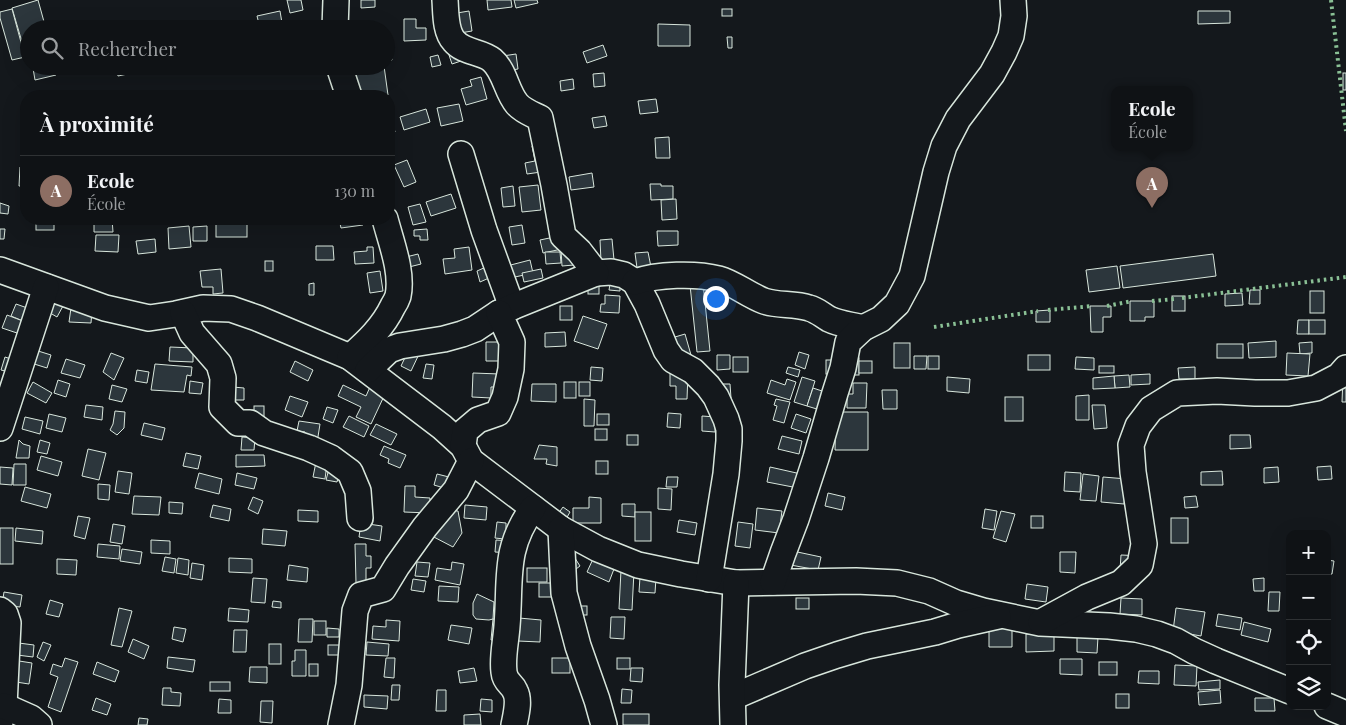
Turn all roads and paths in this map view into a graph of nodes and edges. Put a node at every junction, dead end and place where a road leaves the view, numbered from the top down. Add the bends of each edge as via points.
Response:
1 (336, 0) edge
2 (445, 0) edge
3 (1013, 0) edge
4 (335, 20) edge
5 (342, 75) edge
6 (348, 90) edge
7 (461, 154) dead end
8 (387, 225) edge
9 (0, 270) edge
10 (596, 273) junction
11 (635, 282) junction
12 (46, 287) junction
13 (505, 310) junction
14 (183, 312) junction
15 (863, 328) junction
16 (359, 363) junction
17 (1346, 368) edge
18 (0, 428) edge
19 (467, 453) junction
20 (533, 508) junction
21 (360, 518) dead end
22 (561, 529) junction
23 (709, 579) junction
24 (773, 582) junction
25 (736, 583) junction
26 (0, 610) edge
27 (1002, 615) junction
28 (1040, 623) junction
29 (1286, 689) edge
30 (733, 697) junction
31 (1331, 708) edge
32 (2, 714) edge
33 (1346, 714) edge
34 (39, 725) edge
35 (341, 725) edge
36 (514, 725) edge
37 (604, 725) edge
38 (733, 725) edge

1 - 4 street
2 - 10 street via 447,25 454,41 462,48 492,60 517,104 540,118 563,236
3 - 15 street via 1014,16 1004,52 992,74 958,119 944,146 912,276 897,304
5 - 6 street
7 - 13 street
8 - 16 street via 399,278 398,296
9 - 12 street
10 - 11 street via 611,272
10 - 13 street
11 - 15 street via 647,278 694,275 720,279 765,301 809,308 830,320
11 - 23 street via 666,350 673,360 693,371 708,386 722,408 729,429 726,474
12 - 14 street via 105,308 149,318
12 - 18 street
13 - 16 street via 462,334 400,346
13 - 19 street via 512,342 505,397 498,413 478,420 465,430
14 - 16 street via 203,308 231,310 257,318
14 - 21 street via 192,333 219,364 223,378 222,407 238,423 250,423 264,433 310,448 350,472 358,491
15 - 24 street via 848,342 844,368 816,458
16 - 19 street via 442,427
17 - 28 street via 1339,376 1316,388 1280,393 1177,392 1151,409 1138,426 1131,445 1132,472 1144,544 1140,565 1121,584 1087,597
19 - 20 street
19 - 35 street via 456,490 397,566 383,590 361,595 355,611 349,685
20 - 22 street
20 - 36 street via 514,542 509,576 503,664 505,678 516,694
22 - 23 street via 638,565
22 - 37 street via 564,593
23 - 25 street
24 - 25 street
24 - 27 street via 897,583
25 - 30 street
26 - 32 street via 8,623
27 - 28 street
27 - 30 street via 837,654
28 - 29 street via 1109,626 1157,634
30 - 38 street
31 - 33 street
32 - 34 street via 31,718

